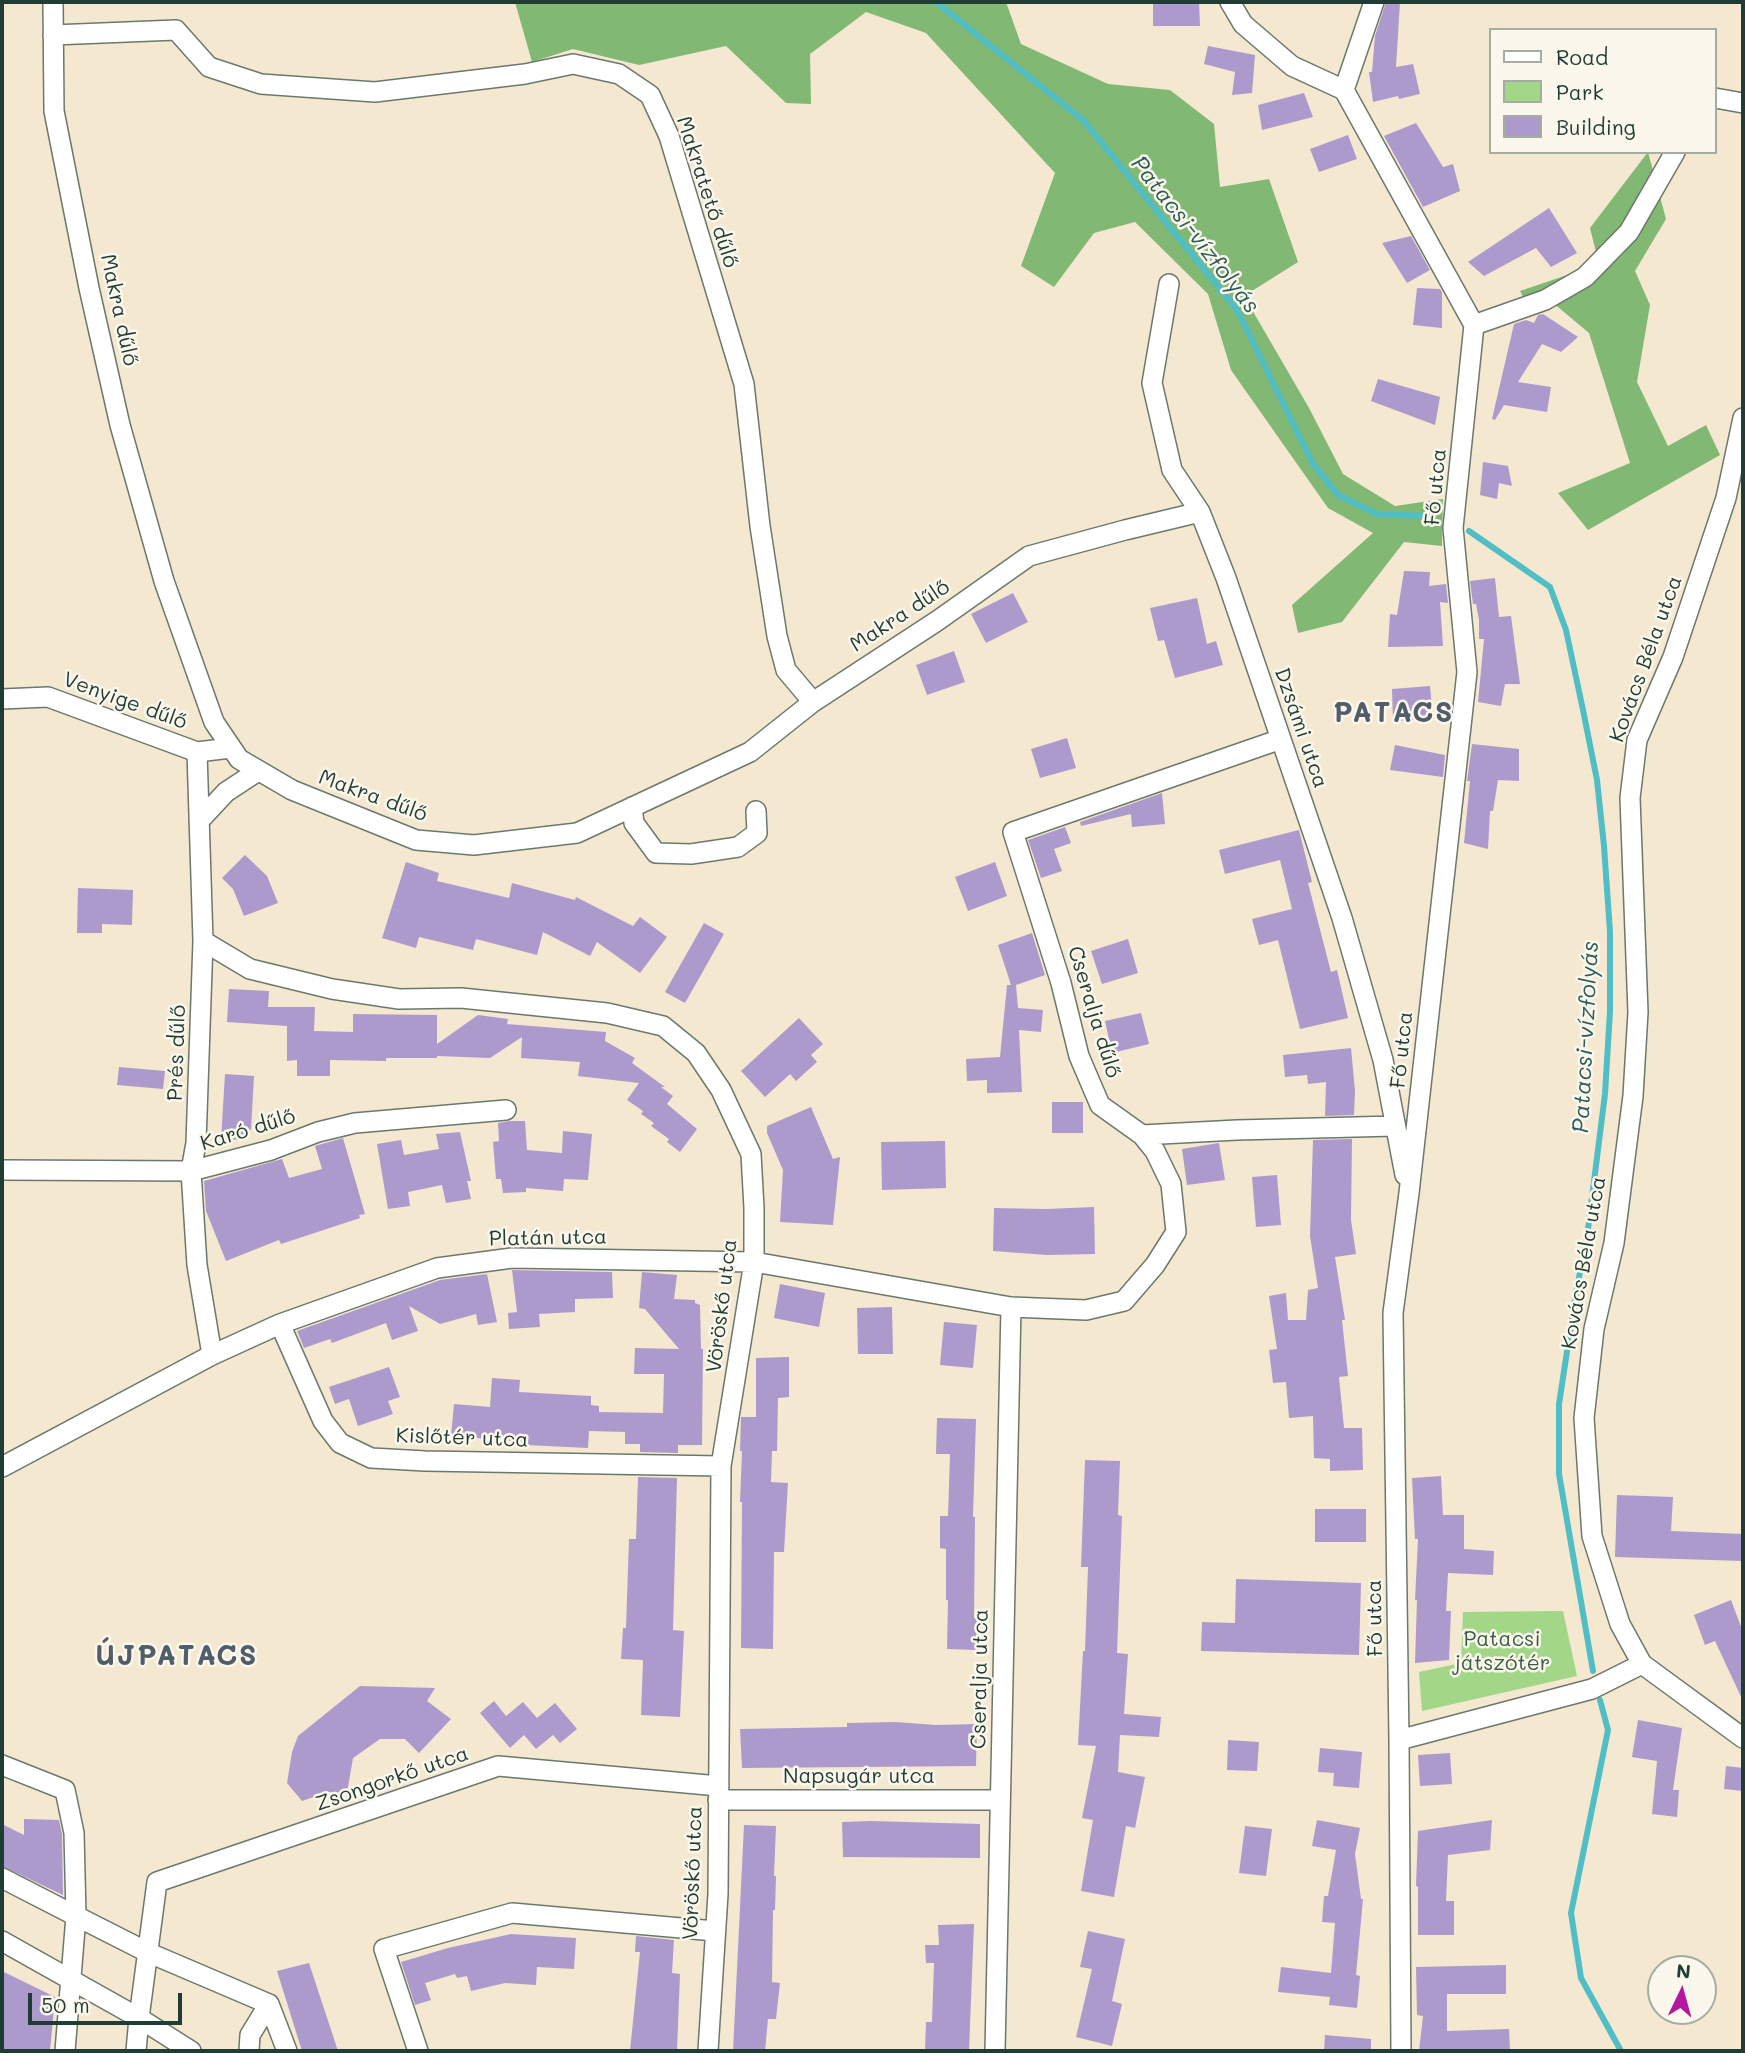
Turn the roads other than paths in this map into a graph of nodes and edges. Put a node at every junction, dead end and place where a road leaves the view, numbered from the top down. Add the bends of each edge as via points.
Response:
1 (53, 2) edge
2 (1230, 2) edge
3 (1374, 2) edge
4 (53, 35) junction
5 (1345, 90) junction
6 (1717, 97) edge
7 (1743, 103) edge
8 (1674, 154) edge
9 (1169, 285) dead end
10 (1474, 324) junction
11 (1743, 418) edge
12 (1200, 512) junction
13 (2, 699) edge
14 (813, 702) junction
15 (1281, 739) junction
16 (231, 748) junction
17 (197, 752) junction
18 (258, 771) junction
19 (632, 807) junction
20 (756, 811) dead end
21 (199, 821) junction
22 (203, 940) junction
23 (506, 1110) dead end
24 (1395, 1126) junction
25 (1142, 1135) junction
26 (2, 1170) edge
27 (191, 1171) junction
28 (1409, 1193) junction
29 (754, 1262) junction
30 (1011, 1307) junction
31 (280, 1324) junction
32 (212, 1354) junction
33 (721, 1466) junction
34 (2, 1467) edge
35 (1642, 1664) junction
36 (1743, 1738) edge
37 (1399, 1740) junction
38 (2, 1765) edge
39 (719, 1793) junction
40 (1000, 1800) junction
41 (2, 1878) edge
42 (76, 1916) junction
43 (715, 1931) junction
44 (2, 1941) edge
45 (147, 1952) junction
46 (70, 1979) junction
47 (269, 2004) junction
48 (139, 2018) junction
49 (65, 2051) edge
50 (136, 2051) edge
51 (191, 2051) edge
52 (249, 2051) edge
53 (287, 2051) edge
54 (418, 2051) edge
55 (708, 2051) edge
56 (996, 2051) edge
57 (1401, 2051) edge

1 - 4 street, Makra dűlő
2 - 5 street via 1243,24 1292,66
3 - 5 street
4 - 14 street, Makratető dűlő via 176,30 209,67 261,84 375,92 573,64 619,74 650,96 669,136 744,384 760,526 786,670
4 - 16 street, Makra dűlő via 54,111 120,425 197,678 214,722
5 - 10 street
6 - 7 street
8 - 10 street via 1629,232 1585,277 1545,300
9 - 12 street, Dzsámi utca via 1152,383 1172,470
10 - 28 street, Fő utca via 1453,528 1467,672
11 - 35 street, Kovács Béla utca via 1726,498 1673,657 1637,740 1630,799 1638,1012 1634,1082 1614,1243 1594,1329 1584,1418 1592,1536 1620,1624
12 - 14 street, Makra dűlő via 1029,556
12 - 15 street, Dzsámi utca
13 - 17 street, Venyige dűlő via 48,697
14 - 19 street, Makra dűlő via 750,752
15 - 24 street, Dzsámi utca via 1342,918 1383,1060
15 - 25 street, Cseralja dűlő via 1013,832 1079,1056 1100,1105
16 - 17 street, Venyige dűlő
16 - 18 street, Makra dűlő
17 - 21 street, Prés dűlő
18 - 19 street, Makra dűlő via 292,790 416,840 474,845 577,834
18 - 21 street via 226,792
19 - 20 street via 634,823 656,853 691,854 738,847 757,833
21 - 22 street, Prés dűlő
22 - 27 street, Prés dűlő via 196,1143
22 - 29 street, Vöröskő utca via 250,969 332,989 399,999 461,998 607,1013 663,1026 696,1053 721,1090 751,1154
23 - 27 street, Karó dűlő via 355,1123
24 - 25 street
24 - 28 street, Dzsámi utca
25 - 30 street, Cseralja dűlő via 1171,1184 1176,1232 1155,1265 1124,1301 1086,1310
26 - 27 street, Karó dűlő
27 - 32 street, Prés dűlő via 197,1265
28 - 37 street, Fő utca via 1393,1312
29 - 30 street, Platán utca
29 - 31 street, Platán utca via 512,1258 437,1268
29 - 33 street, Vöröskő utca
30 - 40 street, Cseralja utca
31 - 32 street, Platán utca
31 - 33 street, Kislőtér utca via 323,1421 340,1443 371,1458
32 - 34 street, Platán utca
33 - 39 street, Vöröskő utca
35 - 36 street
35 - 37 street via 1592,1689
37 - 57 street, Fő utca
38 - 42 street via 65,1790 74,1833
39 - 40 street, Napsugár utca
39 - 43 street, Vöröskő utca
39 - 45 street, Zsongorkő utca via 498,1766 157,1882
40 - 56 street, Cseralja utca
41 - 42 street
42 - 45 street
42 - 46 street
43 - 54 street via 512,1913 384,1950
43 - 55 street, Vöröskő utca
44 - 46 street
45 - 47 street
45 - 48 street
46 - 48 street
46 - 49 street
47 - 52 street via 250,2035
47 - 53 street
48 - 50 street
48 - 51 street

